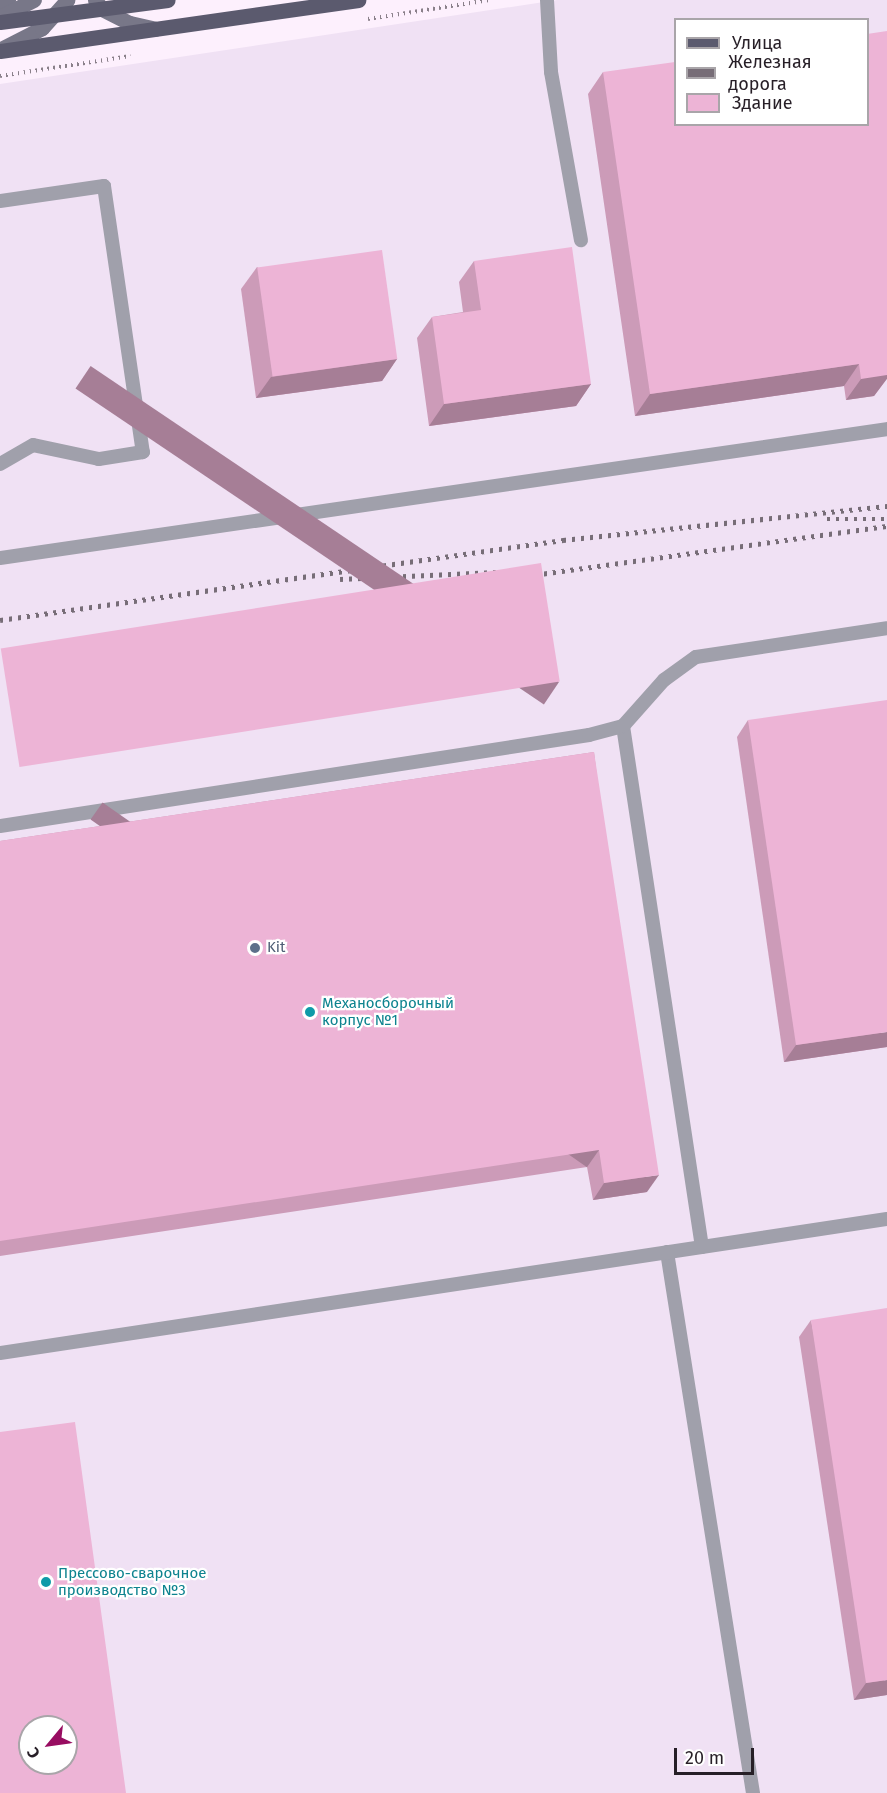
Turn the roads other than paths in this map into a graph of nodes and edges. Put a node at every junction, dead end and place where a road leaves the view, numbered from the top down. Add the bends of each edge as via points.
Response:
1 (8, 0) edge
2 (34, 0) edge
3 (67, 0) edge
4 (358, 0) edge
5 (547, 0) edge
6 (157, 1) edge
7 (0, 4) edge
8 (99, 5) edge
9 (54, 16) junction
10 (0, 20) edge
11 (162, 31) junction
12 (0, 50) edge
13 (0, 201) edge
14 (581, 240) dead end
15 (887, 429) edge
16 (0, 464) edge
17 (0, 558) edge
18 (887, 628) edge
19 (623, 726) junction
20 (0, 826) edge
21 (887, 1219) edge
22 (702, 1247) junction
23 (668, 1252) junction
24 (0, 1353) edge
25 (753, 1793) edge

1 - 7 main road
2 - 10 main road
3 - 9 main road
4 - 11 main road
5 - 14 lane via 551,72
6 - 8 main road
8 - 9 main road
8 - 11 main road via 130,23
9 - 10 main road
9 - 12 main road via 25,39
11 - 12 main road
13 - 16 lane via 104,186 143,453 99,459 33,445
15 - 17 lane
18 - 19 lane via 696,657 664,680
19 - 20 lane
19 - 22 lane
21 - 22 lane
22 - 23 lane
23 - 24 lane
23 - 25 lane

